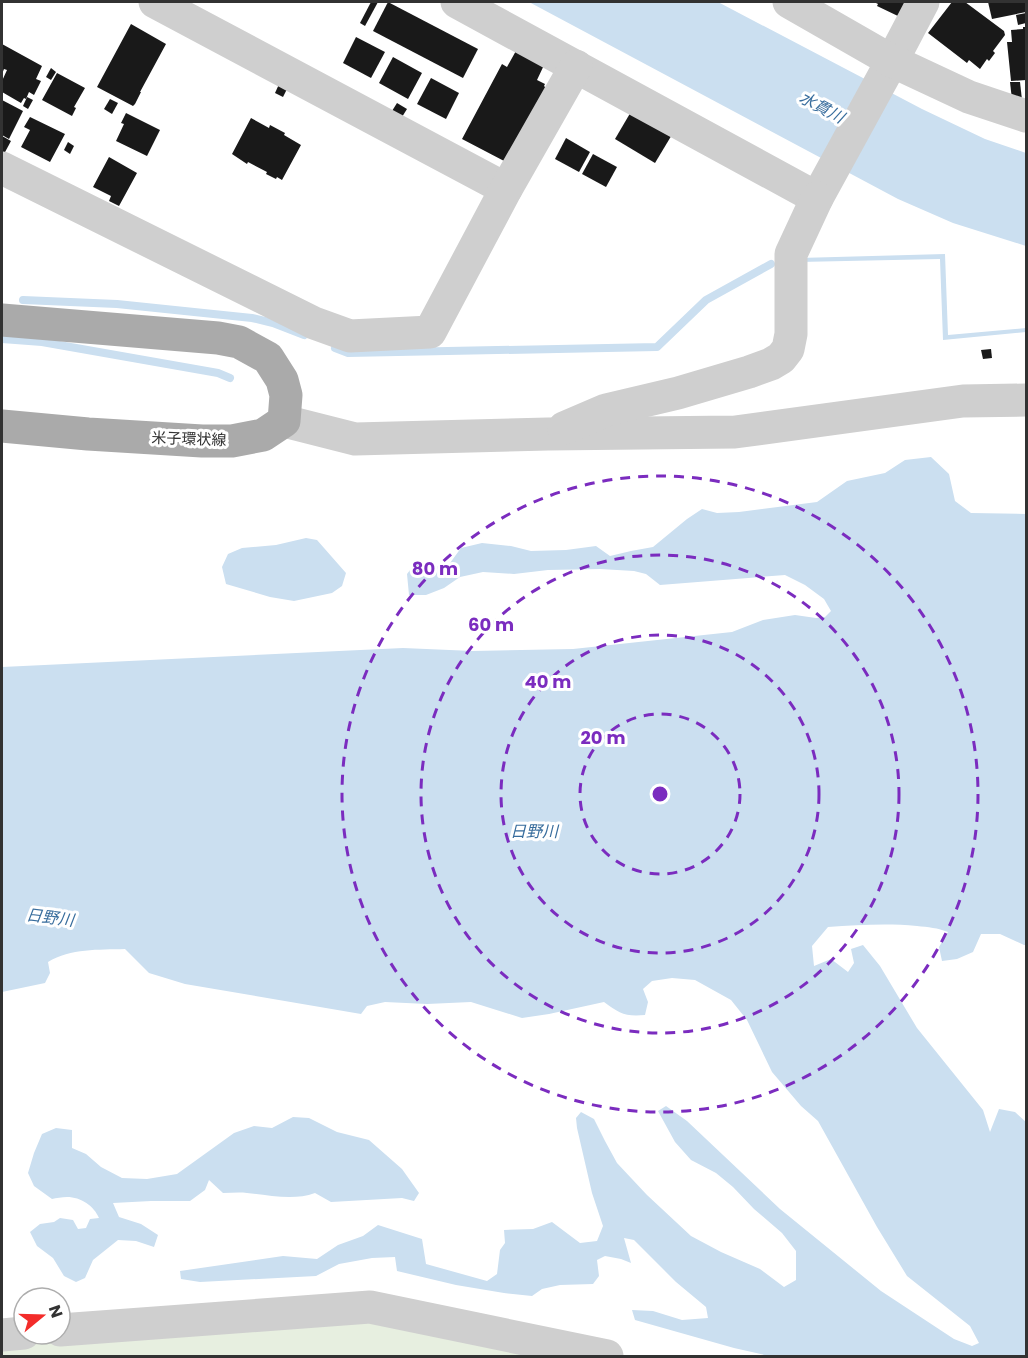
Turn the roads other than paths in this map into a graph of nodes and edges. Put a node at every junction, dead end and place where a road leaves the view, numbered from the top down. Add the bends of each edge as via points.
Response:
1 (155, 2) edge
2 (457, 2) edge
3 (789, 2) edge
4 (923, 2) edge
5 (576, 66) junction
6 (889, 66) junction
7 (1026, 117) edge
8 (2, 168) edge
9 (824, 186) junction
10 (506, 189) junction
11 (2, 320) edge
12 (1026, 400) edge
13 (284, 421) junction
14 (2, 426) edge
15 (548, 434) junction
16 (72, 1329) edge
17 (607, 1356) edge

1 - 10 street
2 - 5 street
3 - 6 street
4 - 6 street
5 - 9 street
5 - 10 street
6 - 7 street
6 - 9 street
8 - 10 street via 314,323 350,336 430,332
9 - 15 street via 791,254 791,334 782,358 749,372 606,411
11 - 13 main road via 239,342 267,358 282,380 286,395
12 - 15 street via 963,401 735,432
13 - 14 main road, 米子環状線 via 263,435 232,441 88,435
13 - 15 street via 355,439
16 - 17 street via 370,1307

